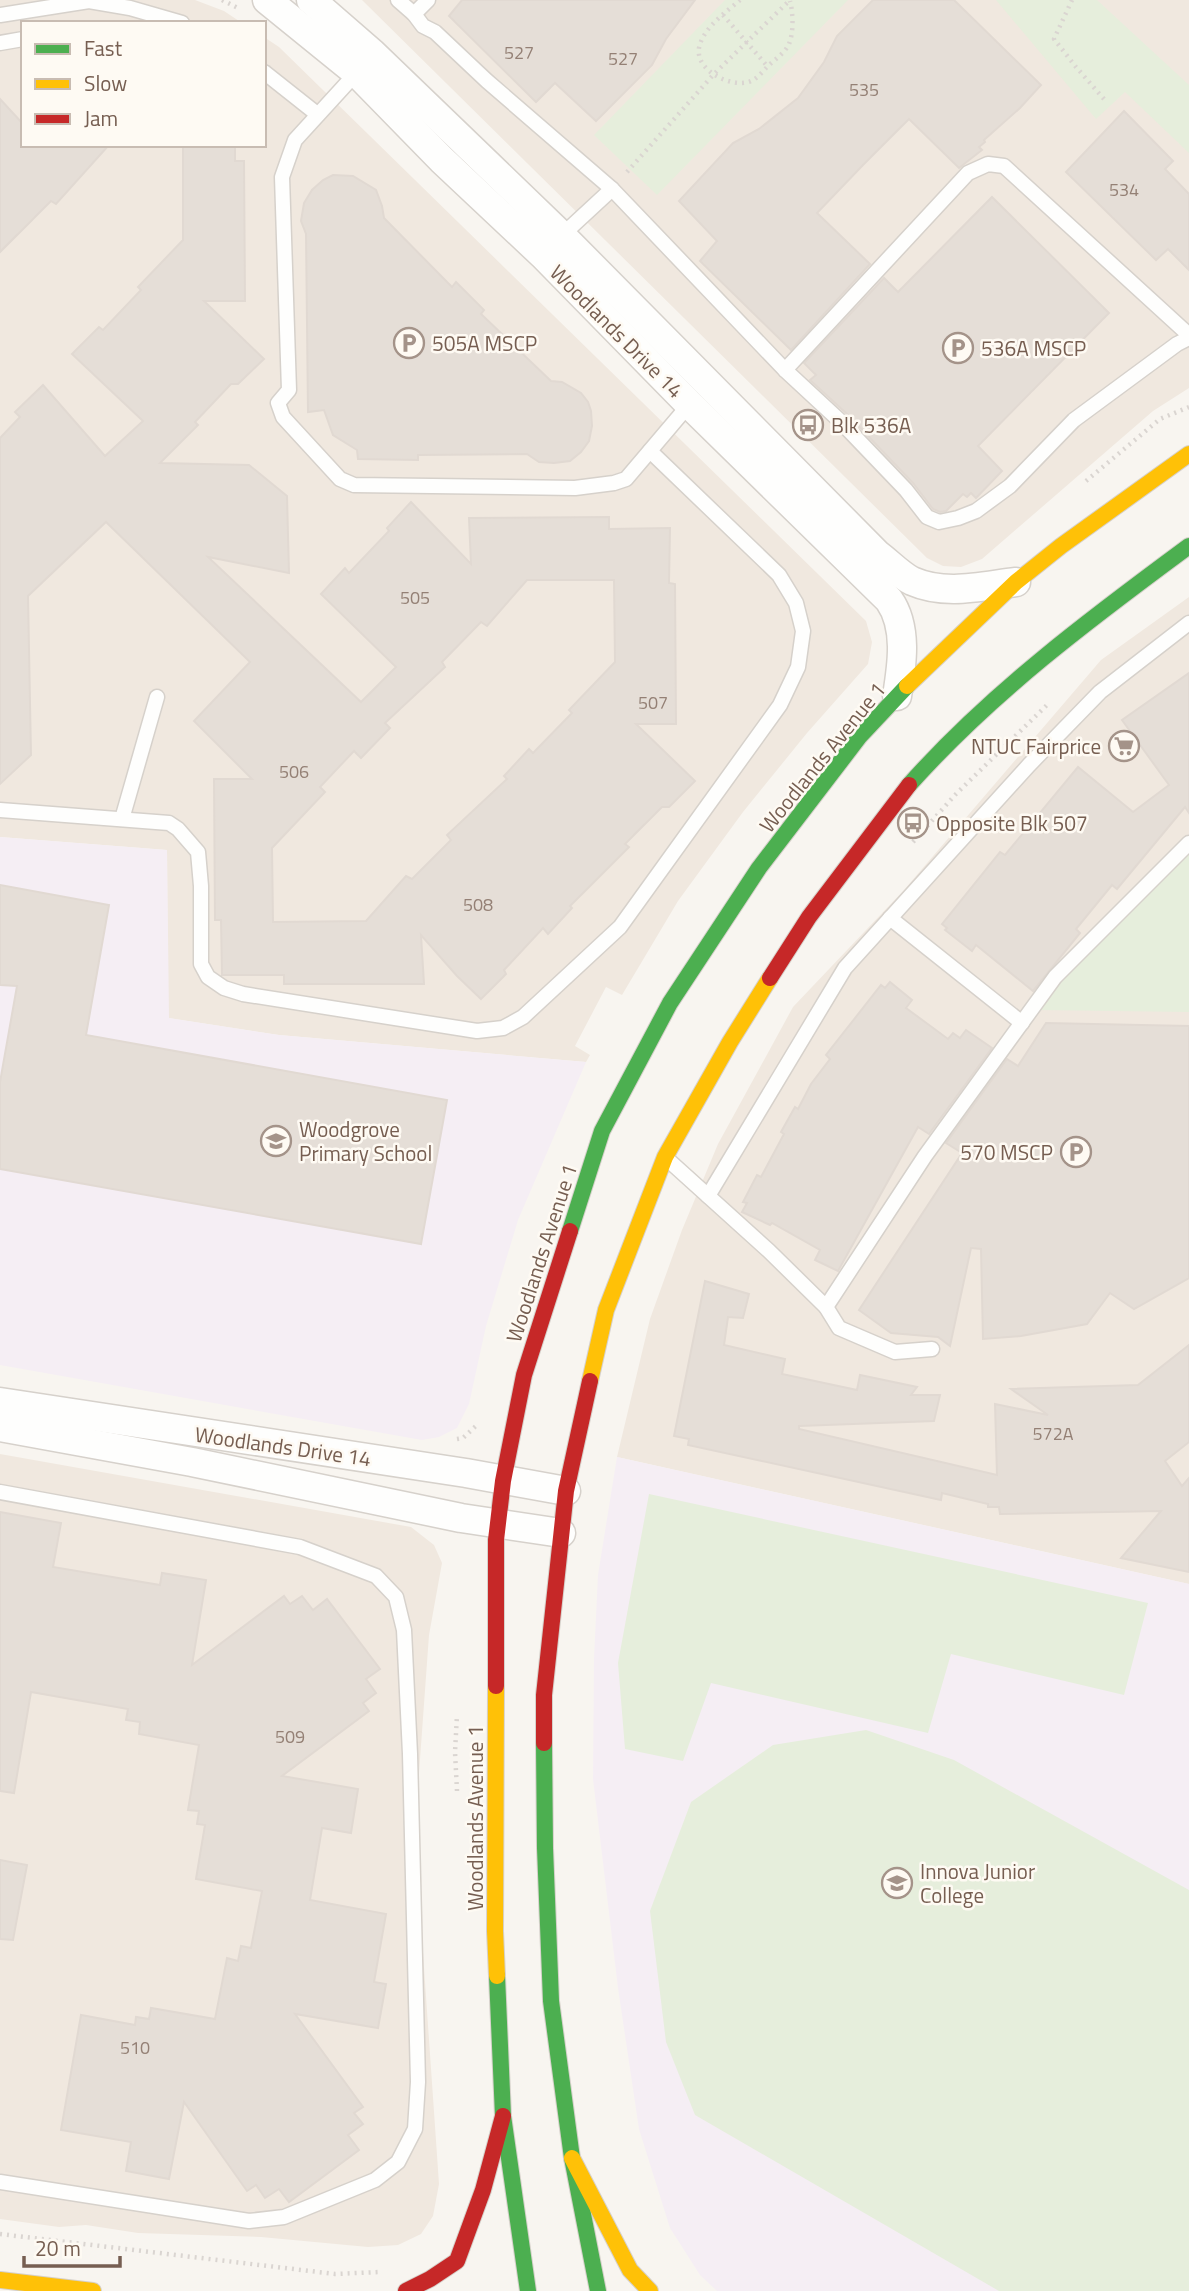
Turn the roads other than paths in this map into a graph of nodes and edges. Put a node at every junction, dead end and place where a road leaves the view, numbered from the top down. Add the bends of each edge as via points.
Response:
1 (267, 0) edge
2 (311, 0) edge
3 (398, 0) edge
4 (428, 0) edge
5 (49, 7) junction
6 (414, 14) junction
7 (0, 15) edge
8 (41, 21) edge
9 (176, 21) edge
10 (21, 39) edge
11 (0, 43) edge
12 (364, 63) junction
13 (266, 74) edge
14 (317, 114) junction
15 (611, 189) junction
16 (552, 245) junction
17 (1189, 337) edge
18 (785, 370) junction
19 (699, 394) junction
20 (650, 451) junction
21 (1189, 454) edge
22 (1189, 546) edge
23 (1016, 582) junction
24 (1189, 623) edge
25 (897, 696) junction
26 (157, 697) dead end
27 (0, 810) edge
28 (122, 819) junction
29 (1189, 842) edge
30 (890, 918) junction
31 (1022, 1023) junction
32 (665, 1157) junction
33 (708, 1196) junction
34 (826, 1307) junction
35 (932, 1349) dead end
36 (0, 1402) edge
37 (0, 1427) edge
38 (503, 1481) junction
39 (566, 1491) junction
40 (0, 1492) edge
41 (498, 1524) junction
42 (561, 1533) junction
43 (503, 2116) junction
44 (572, 2158) junction
45 (0, 2182) edge
46 (0, 2280) edge
47 (93, 2291) edge
48 (406, 2291) edge
49 (528, 2291) edge
50 (598, 2291) edge
51 (650, 2291) edge

1 - 12 street, Woodlands Drive 14
2 - 12 street, Woodlands Drive 14
3 - 6 lane
4 - 6 lane
5 - 7 lane
5 - 8 lane
5 - 9 lane via 89,1
6 - 15 lane
10 - 11 lane
12 - 14 lane
12 - 16 street, Woodlands Drive 14 via 442,160
13 - 14 lane
14 - 20 lane via 295,140 282,177 289,390 278,403 283,417 340,479 354,485 593,487 626,479
15 - 16 lane
15 - 18 lane
16 - 19 street, Woodlands Drive 14
17 - 18 lane via 1074,420 1010,486 976,511 939,522 927,517 839,420
17 - 18 lane via 1004,166 988,164 968,173
19 - 20 lane
19 - 23 street, Woodlands Drive 14 via 911,580 954,591
19 - 25 street, Woodlands Drive 14 via 895,608 902,648
20 - 28 lane via 779,575 796,603 803,631 798,667 780,705 620,927 523,1017 503,1028 477,1031 224,988 208,977 201,964 198,852 169,823
21 - 23 street, Woodlands Avenue 1
22 - 32 street via 1001,692 910,783 809,917
23 - 25 street, Woodlands Avenue 1
24 - 30 lane via 1100,692
25 - 38 street, Woodlands Avenue 1 via 860,736 759,868 670,1003 602,1131 524,1375
26 - 28 lane
27 - 28 lane
29 - 31 lane via 1055,977
30 - 31 lane
30 - 33 lane via 845,968
31 - 34 lane via 925,1156
32 - 33 lane
32 - 39 street via 606,1310
33 - 34 lane
34 - 35 lane via 839,1328 895,1352
36 - 38 street, Woodlands Drive 14
37 - 41 street, Woodlands Drive 14
38 - 39 street, Woodlands Drive 14
38 - 41 street, Woodlands Avenue 1
39 - 42 street
40 - 45 lane via 300,1547 376,1576 396,1597 405,1644 418,2082 415,2129 398,2162 375,2180 284,2217 249,2221
41 - 42 street, Woodlands Drive 14
41 - 43 street, Woodlands Avenue 1 via 495,1931
42 - 44 street via 544,1695 545,1848 551,2001
43 - 48 street via 457,2261
43 - 49 street, Woodlands Avenue 1
44 - 50 street
44 - 51 street via 630,2270
46 - 47 street

